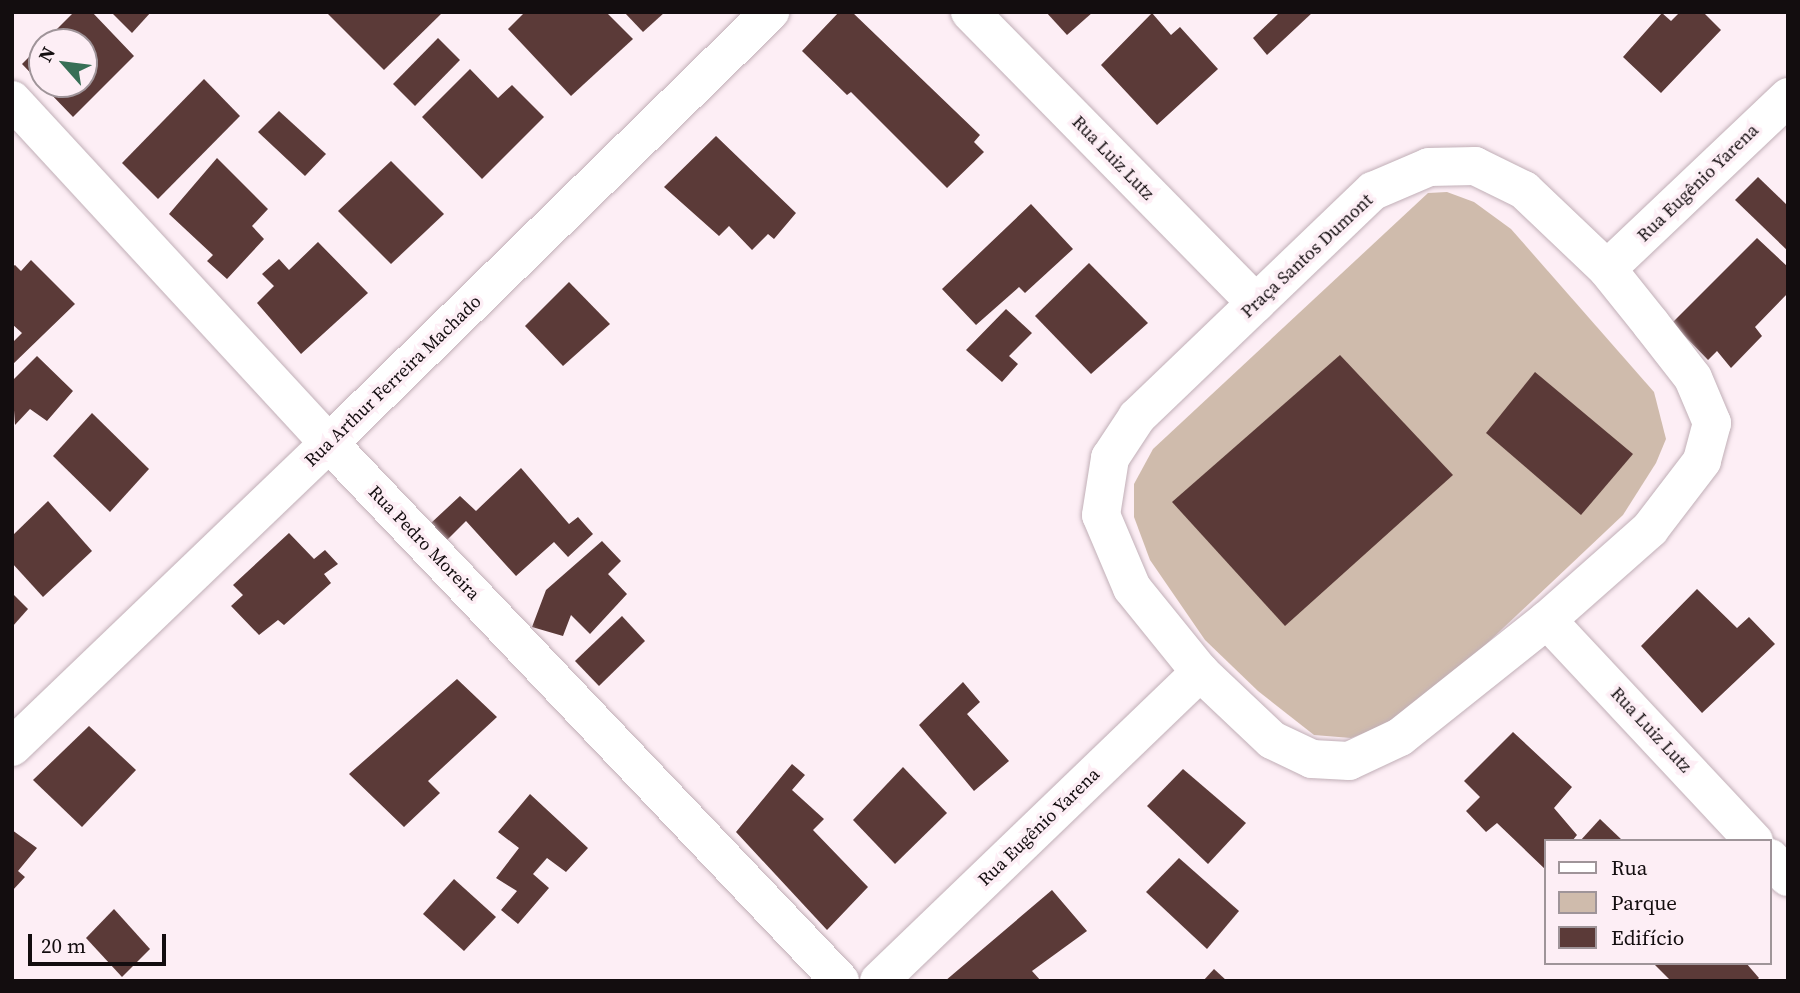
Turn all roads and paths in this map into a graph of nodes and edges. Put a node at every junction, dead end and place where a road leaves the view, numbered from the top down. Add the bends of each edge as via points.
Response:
1 (770, 12) edge
2 (970, 12) edge
3 (1788, 97) edge
4 (12, 100) edge
5 (1608, 269) junction
6 (1256, 303) junction
7 (329, 443) junction
8 (1547, 620) junction
9 (1200, 672) junction
10 (12, 747) edge
11 (1752, 839) edge
12 (1772, 860) edge
13 (1788, 877) edge
14 (840, 981) edge
15 (879, 981) edge

1 - 7 street, Rua Arthur Ferreira Machado
2 - 6 street, Rua Luiz Lutz
3 - 5 street, Rua Eugênio Yarena
4 - 7 street, Rua Pedro Moreira
5 - 6 street, Praça Santos Dumont via 1524,190 1475,166 1429,167 1373,191
5 - 8 street, Praça Santos Dumont via 1693,379 1713,423 1702,461 1650,529
6 - 9 street, Praça Santos Dumont via 1137,417 1110,458 1101,515 1132,588
7 - 10 street, Rua Arthur Ferreira Machado
7 - 14 street, Rua Pedro Moreira
8 - 9 street, Praça Santos Dumont via 1400,737 1349,761 1312,760 1272,740
8 - 11 street, Rua Luiz Lutz
9 - 15 street, Rua Eugênio Yarena
12 - 13 street

